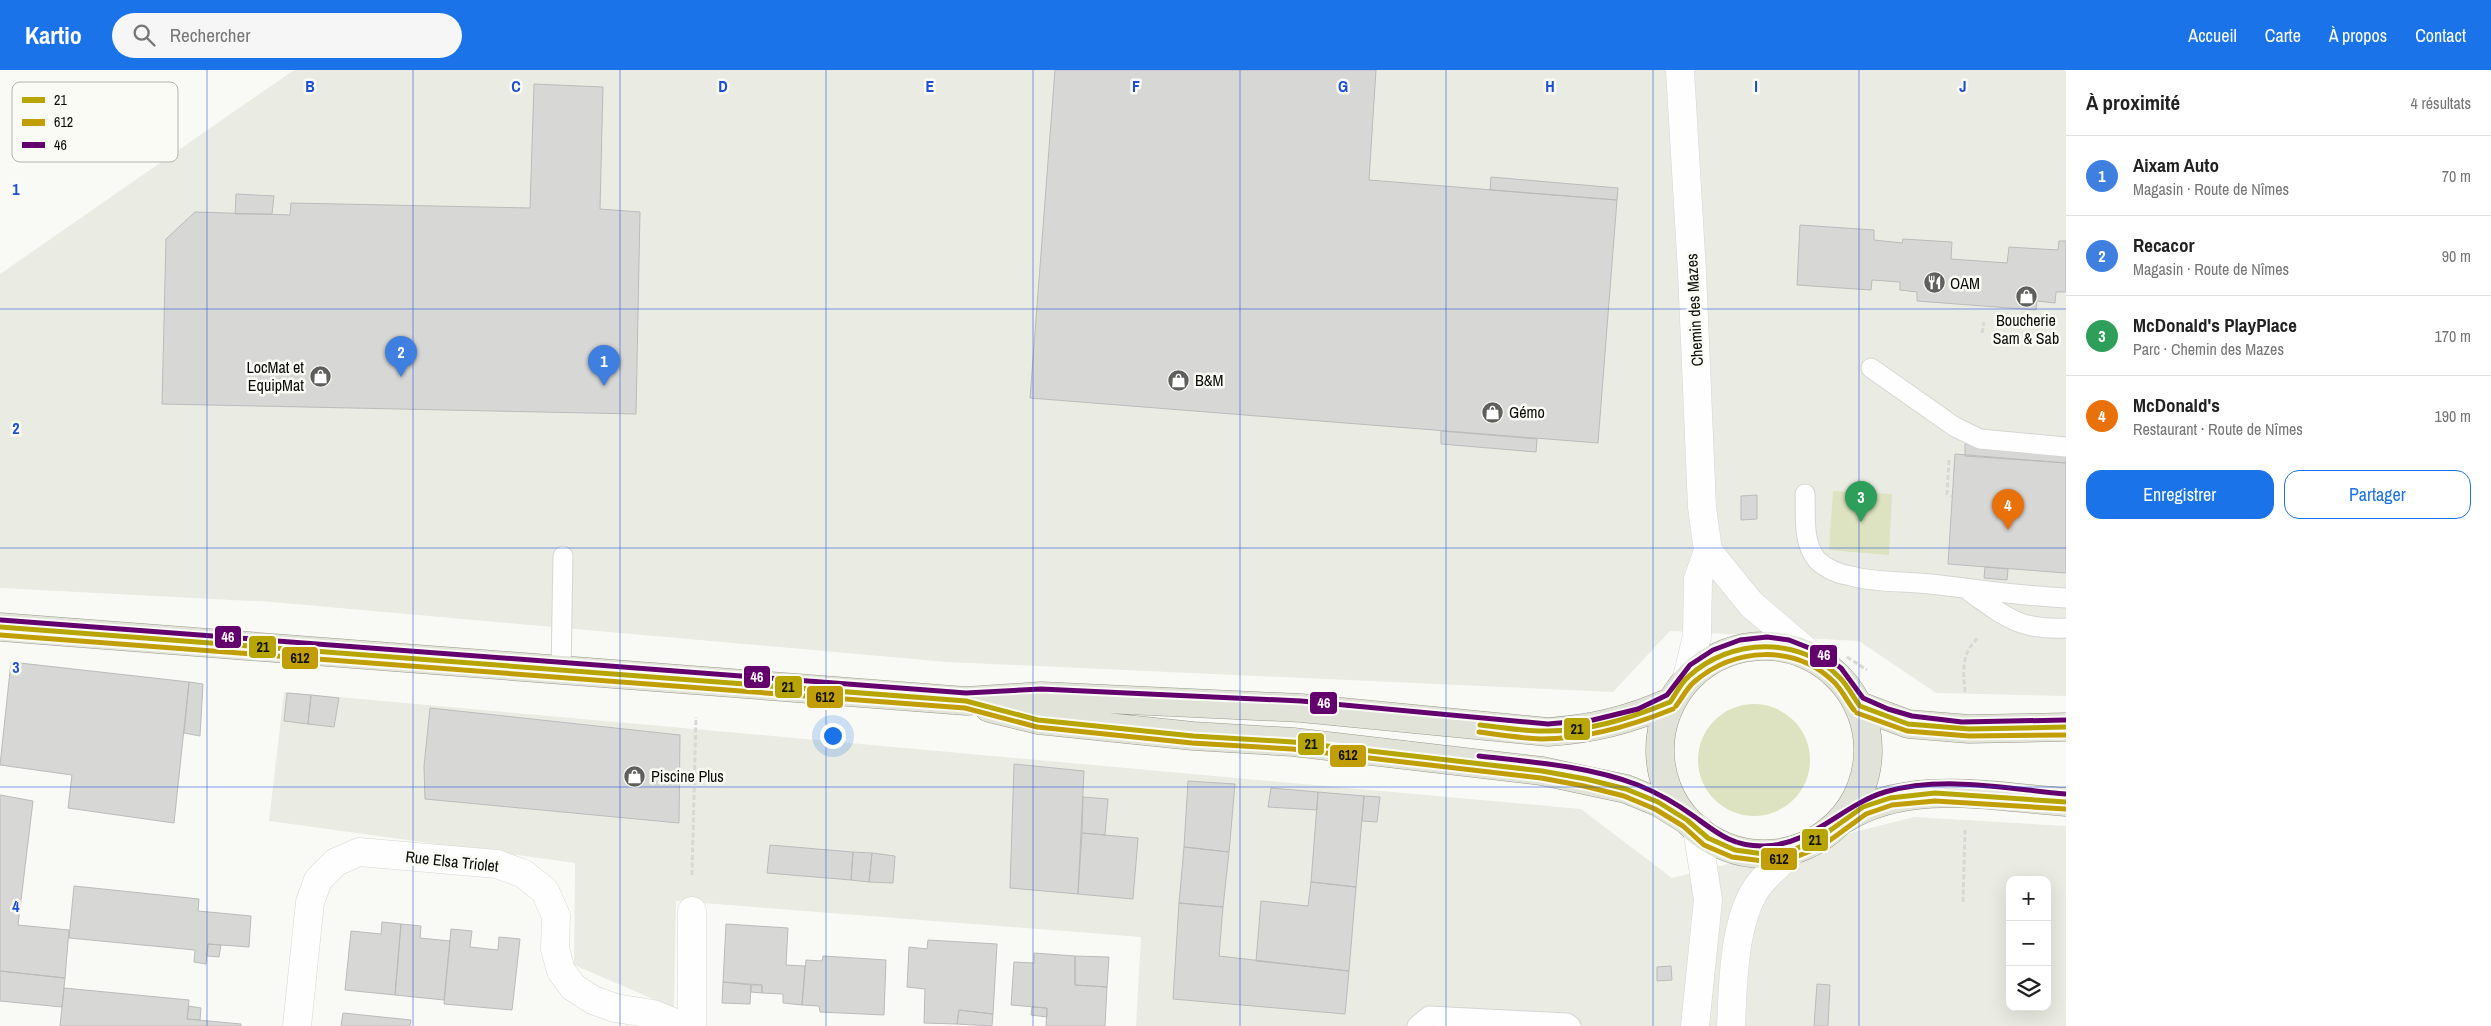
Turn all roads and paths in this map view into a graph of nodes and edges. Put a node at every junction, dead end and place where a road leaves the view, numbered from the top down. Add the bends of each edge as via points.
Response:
1 (1680, 70) edge
2 (1984, 322) dead end
3 (1982, 333) dead end
4 (1870, 368) dead end
5 (2066, 447) edge
6 (1950, 456) dead end
7 (1804, 494) dead end
8 (1952, 496) dead end
9 (1708, 551) junction
10 (563, 556) dead end
11 (1967, 589) junction
12 (2066, 598) edge
13 (0, 627) edge
14 (2066, 628) edge
15 (1979, 637) dead end
16 (1844, 654) dead end
17 (1812, 656) junction
18 (561, 670) junction
19 (1874, 675) dead end
20 (1687, 678) junction
21 (696, 681) junction
22 (1966, 693) dead end
23 (966, 701) junction
24 (1670, 702) junction
25 (1860, 706) junction
26 (2066, 727) edge
27 (2066, 802) edge
28 (1841, 822) junction
29 (1692, 824) junction
30 (1965, 828) dead end
31 (1793, 850) junction
32 (1963, 902) dead end
33 (692, 911) joint
34 (297, 1026) edge
35 (683, 1026) edge
36 (692, 1026) edge
37 (1417, 1026) edge
38 (1571, 1026) edge
39 (1695, 1026) edge
40 (1731, 1026) edge

1 - 9 street, Chemin des Mazes via 1702,507
2 - 3 path
4 - 5 lane via 1955,427 1980,439
6 - 8 path via 1947,494
7 - 11 lane via 1809,545 1817,560 1832,571 1853,577
9 - 17 street via 1751,604
9 - 20 street, Chemin des Mazes via 1698,579 1697,636
10 - 18 lane
11 - 12 lane
11 - 14 lane via 2018,623 2040,629
13 - 18 main road
15 - 22 path via 1969,646 1963,664
16 - 19 path
17 - 20 main road via 1780,646 1746,646 1714,657
17 - 25 main road via 1840,678
18 - 21 main road
20 - 24 main road
21 - 23 main road
21 - 33 path
23 - 24 main road via 1041,696 1301,708 1548,732 1594,727 1636,716
23 - 29 main road via 1038,720 1192,736 1294,742 1542,771 1626,789 1658,802
24 - 29 main road via 1661,732 1660,764 1669,794
25 - 26 main road via 1908,724 1969,729
25 - 28 main road via 1868,736 1868,767 1858,796
27 - 28 main road via 1935,793 1890,798 1863,808
28 - 31 main road via 1818,839
29 - 31 main road via 1708,838 1735,850 1764,854
29 - 39 street via 1708,900
30 - 32 path
31 - 40 street via 1762,880 1749,903 1738,947
33 - 36 street
34 - 35 street, Rue Elsa Triolet via 310,902 318,880 336,862 358,852 497,864 524,874 545,891 556,916 555,949 560,970 573,987 593,1000 615,1008 653,1014
37 - 38 lane via 1429,1016 1567,1023

